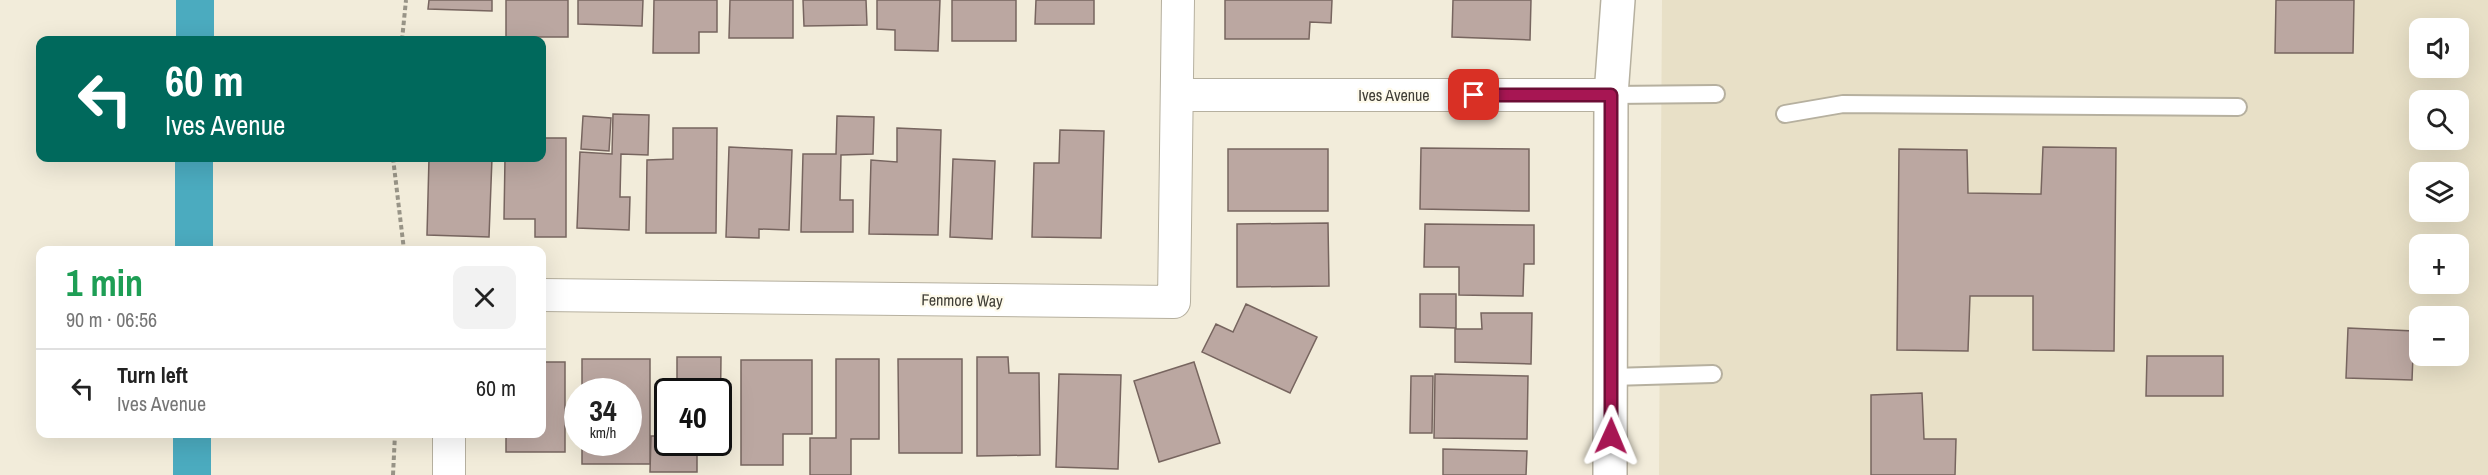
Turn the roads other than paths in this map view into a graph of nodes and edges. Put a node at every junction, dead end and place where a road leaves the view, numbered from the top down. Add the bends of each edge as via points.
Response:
1 (1178, 0) edge
2 (1618, 0) edge
3 (1716, 94) dead end
4 (1177, 95) junction
5 (1611, 95) junction
6 (2238, 107) dead end
7 (1785, 114) dead end
8 (546, 296) edge
9 (1713, 374) dead end
10 (1612, 376) junction
11 (449, 438) edge
12 (449, 475) edge
13 (1610, 475) edge

1 - 4 street
2 - 5 street
3 - 5 lane
4 - 5 street, Ives Avenue
4 - 8 street, Fenmore Way via 1174,302
5 - 10 street
6 - 7 lane via 1843,104
9 - 10 lane
10 - 13 street
11 - 12 street

